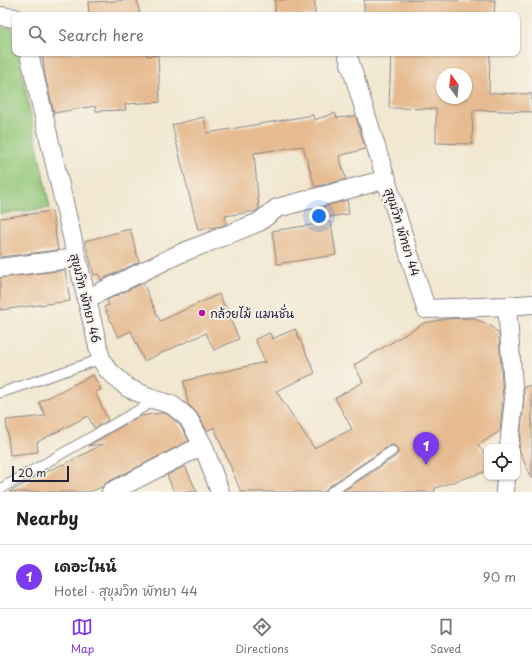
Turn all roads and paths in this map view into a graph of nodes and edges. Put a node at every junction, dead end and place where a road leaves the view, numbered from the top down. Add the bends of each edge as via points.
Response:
1 (0, 16) edge
2 (12, 18) edge
3 (30, 56) edge
4 (348, 56) edge
5 (386, 179) junction
6 (77, 258) junction
7 (0, 268) edge
8 (86, 299) junction
9 (532, 304) edge
10 (507, 306) junction
11 (102, 359) junction
12 (0, 393) edge
13 (156, 400) junction
14 (509, 444) edge
15 (203, 445) junction
16 (392, 451) dead end
17 (506, 480) edge
18 (0, 489) edge
19 (111, 492) edge
20 (220, 492) edge
21 (331, 492) edge
22 (505, 492) edge

1 - 2 street
3 - 6 street, สุขุมวิท พัทยา 46
4 - 5 street, สุขุมวิท พัทยา 44
5 - 8 street via 277,208 259,222 179,254
5 - 10 street, สุขุมวิท พัทยา 44 via 426,309
6 - 7 street
6 - 8 street, สุขุมวิท พัทยา 46
8 - 11 street, สุขุมวิท พัทยา 46
9 - 10 street, สุขุมวิท พัทยา 44
10 - 14 street via 514,399
11 - 12 lane
11 - 13 street, สุขุมวิท พัทยา 46 via 107,369 128,388
13 - 15 street, สุขุมวิท พัทยา 46 via 172,405 188,418
13 - 18 lane
15 - 19 street
15 - 20 street, สุขุมวิท พัทยา 46
16 - 21 lane
17 - 22 street

